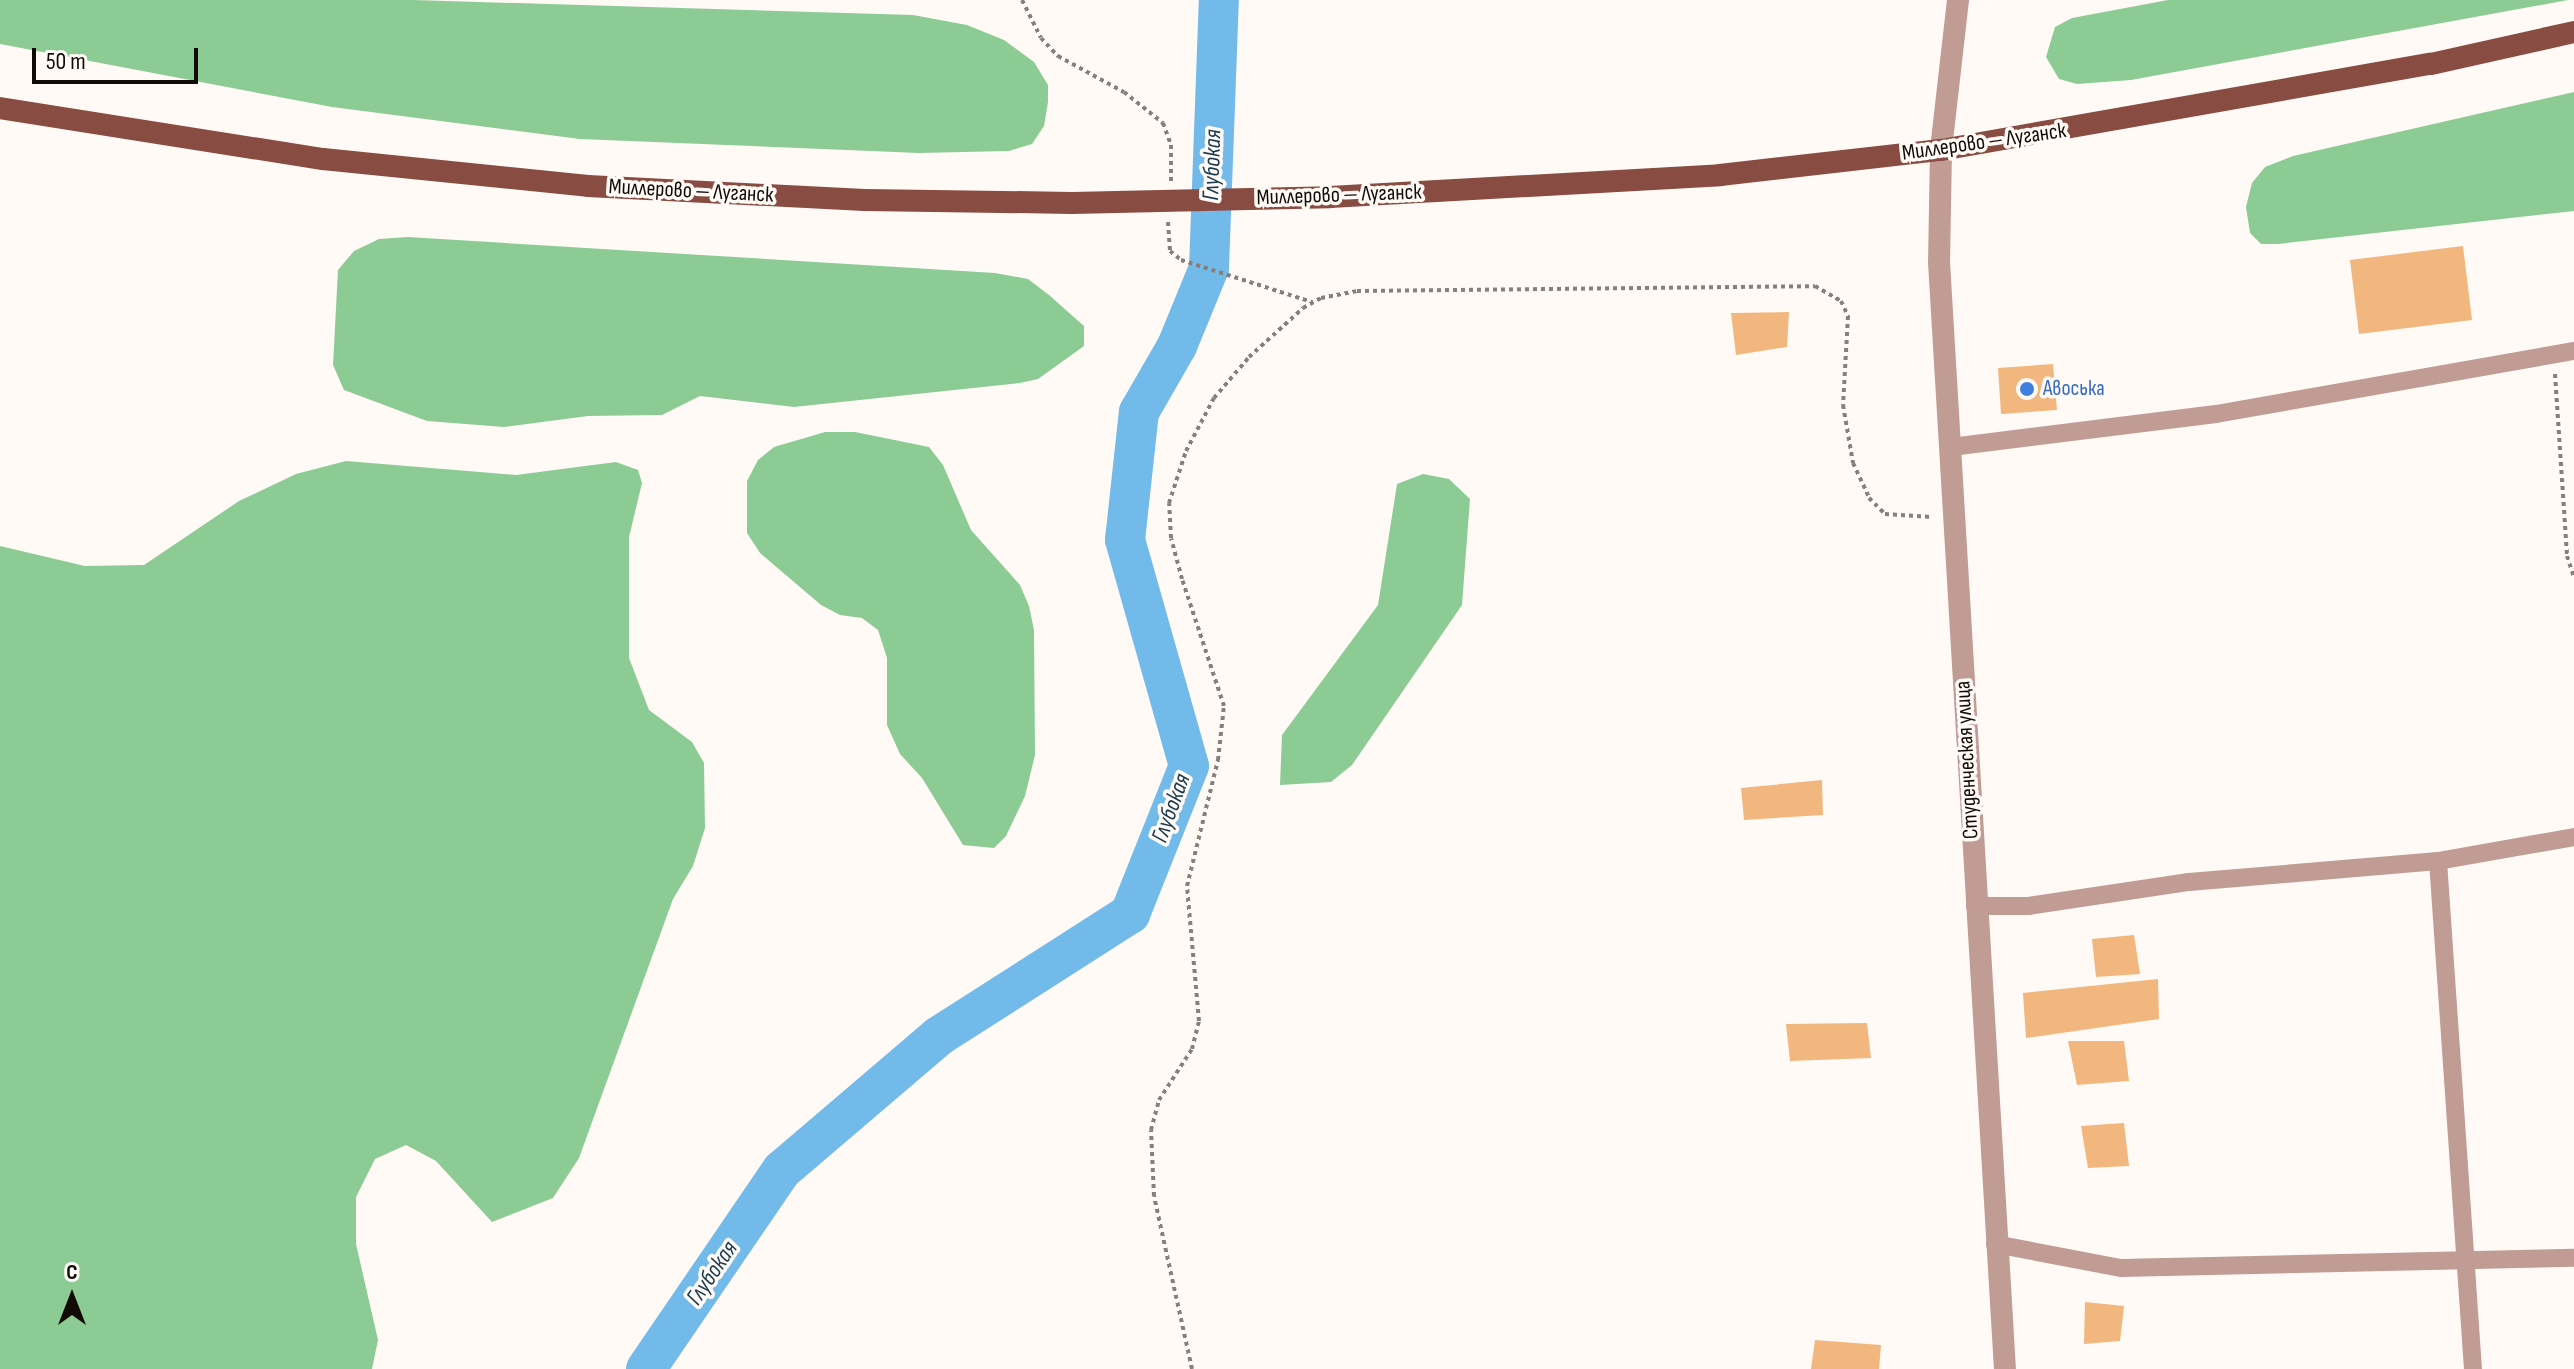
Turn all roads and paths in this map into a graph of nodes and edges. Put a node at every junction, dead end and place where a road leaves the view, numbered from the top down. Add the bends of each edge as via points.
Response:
1 (1022, 0) edge
2 (1958, 0) edge
3 (2574, 32) edge
4 (0, 108) edge
5 (1941, 150) junction
6 (1170, 197) dead end
7 (1169, 211) dead end
8 (1312, 302) junction
9 (2574, 351) edge
10 (2553, 356) junction
11 (1951, 447) junction
12 (1954, 516) junction
13 (2574, 577) edge
14 (2574, 837) edge
15 (2438, 861) junction
16 (1975, 906) junction
17 (1995, 1244) junction
18 (2574, 1258) edge
19 (2466, 1261) junction
20 (1192, 1369) edge
21 (2005, 1369) edge
22 (2473, 1369) edge

1 - 6 path via 1041,38 1058,56 1124,92 1163,123 1171,145
2 - 5 street, Студенческая улица
3 - 5 main road, Миллерово — Луганск via 2431,64
4 - 5 main road, Миллерово — Луганск via 323,159 588,186 865,200 1072,203 1330,197 1704,177
5 - 11 street, Студенческая улица via 1939,262
7 - 8 path via 1167,239 1181,260
8 - 12 path via 1357,291 1815,286 1841,301 1848,316 1843,405 1853,463 1869,498 1885,514 1903,519
8 - 20 path via 1249,357 1214,398 1186,451 1169,503 1182,579 1224,706 1218,760 1187,886 1199,1021 1192,1049 1159,1100 1151,1130 1154,1196
9 - 10 street
10 - 11 street via 2216,414
10 - 13 path via 2567,556
11 - 12 street, Студенческая улица
12 - 16 street, Студенческая улица
14 - 15 street
15 - 16 street via 2189,882 2028,906
15 - 19 street
16 - 17 street, Студенческая улица
17 - 19 street via 2121,1268
17 - 21 street, Студенческая улица
18 - 19 street
19 - 22 street

